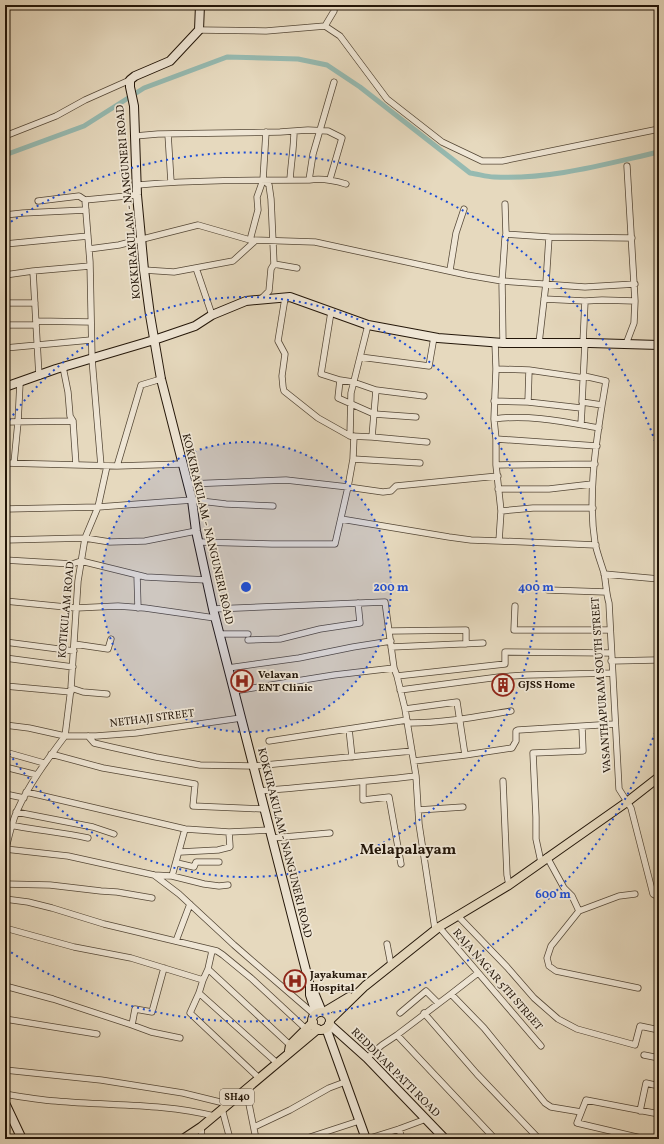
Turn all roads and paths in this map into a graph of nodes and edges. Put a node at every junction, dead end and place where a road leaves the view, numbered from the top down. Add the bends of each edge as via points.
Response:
1 (200, 5) edge
2 (334, 5) edge
3 (325, 26) junction
4 (199, 30) junction
5 (334, 82) dead end
6 (130, 84) junction
7 (659, 129) edge
8 (320, 130) junction
9 (294, 131) junction
10 (266, 132) junction
11 (168, 134) junction
12 (5, 136) edge
13 (134, 136) junction
14 (627, 166) dead end
15 (330, 179) junction
16 (263, 180) junction
17 (290, 180) junction
18 (309, 180) junction
19 (171, 182) junction
20 (346, 184) dead end
21 (138, 185) junction
22 (137, 195) junction
23 (86, 200) junction
24 (38, 201) dead end
25 (505, 204) dead end
26 (464, 209) dead end
27 (86, 210) junction
28 (5, 215) edge
29 (506, 234) junction
30 (88, 236) junction
31 (549, 237) junction
32 (632, 238) junction
33 (142, 239) junction
34 (253, 240) junction
35 (273, 242) junction
36 (5, 244) edge
37 (89, 249) junction
38 (274, 264) junction
39 (90, 266) junction
40 (196, 268) junction
41 (297, 268) dead end
42 (144, 270) junction
43 (450, 270) junction
44 (33, 271) junction
45 (5, 275) edge
46 (502, 281) junction
47 (546, 283) junction
48 (635, 284) junction
49 (285, 298) junction
50 (544, 299) junction
51 (260, 300) junction
52 (585, 301) junction
53 (635, 301) junction
54 (5, 303) edge
55 (35, 303) junction
56 (331, 312) junction
57 (212, 315) junction
58 (37, 321) junction
59 (91, 322) junction
60 (5, 325) edge
61 (368, 325) junction
62 (434, 337) junction
63 (91, 340) junction
64 (154, 340) junction
65 (499, 342) junction
66 (539, 343) junction
67 (584, 343) junction
68 (626, 344) junction
69 (38, 345) junction
70 (659, 345) edge
71 (5, 348) edge
72 (360, 357) junction
73 (92, 359) junction
74 (63, 367) junction
75 (496, 369) junction
76 (529, 370) junction
77 (39, 376) junction
78 (584, 377) junction
79 (161, 379) junction
80 (340, 380) junction
81 (353, 382) junction
82 (20, 383) junction
83 (5, 387) edge
84 (376, 390) junction
85 (424, 396) dead end
86 (494, 401) junction
87 (528, 402) junction
88 (352, 405) junction
89 (582, 405) junction
90 (602, 405) junction
91 (374, 414) junction
92 (416, 417) dead end
93 (494, 419) junction
94 (73, 421) junction
95 (5, 422) edge
96 (18, 422) junction
97 (580, 424) junction
98 (599, 428) junction
99 (352, 436) junction
100 (372, 437) junction
101 (496, 439) junction
102 (427, 442) dead end
103 (597, 446) junction
104 (353, 459) junction
105 (5, 463) edge
106 (14, 463) junction
107 (420, 463) dead end
108 (182, 464) junction
109 (595, 464) junction
110 (76, 465) junction
111 (496, 465) junction
112 (104, 466) junction
113 (117, 466) junction
114 (498, 476) junction
115 (188, 484) junction
116 (592, 484) junction
117 (348, 487) junction
118 (498, 489) junction
119 (192, 500) junction
120 (273, 506) dead end
121 (98, 507) junction
122 (593, 508) junction
123 (5, 509) edge
124 (501, 511) junction
125 (341, 519) junction
126 (196, 531) junction
127 (85, 538) junction
128 (5, 540) edge
129 (499, 541) junction
130 (199, 542) junction
131 (596, 545) junction
132 (5, 560) edge
133 (81, 561) junction
134 (604, 574) junction
135 (137, 575) junction
136 (659, 579) edge
137 (207, 580) junction
138 (548, 590) dead end
139 (606, 592) junction
140 (5, 601) edge
141 (358, 603) junction
142 (515, 606) dead end
143 (76, 608) junction
144 (138, 608) junction
145 (213, 609) junction
146 (215, 618) junction
147 (609, 630) junction
148 (390, 631) junction
149 (220, 634) junction
150 (111, 639) dead end
151 (391, 640) junction
152 (5, 642) edge
153 (483, 643) dead end
154 (74, 644) junction
155 (466, 644) junction
156 (391, 647) junction
157 (74, 651) junction
158 (611, 652) junction
159 (5, 658) edge
160 (656, 660) dead end
161 (611, 661) junction
162 (73, 667) junction
163 (228, 668) junction
164 (394, 668) junction
165 (612, 673) junction
166 (397, 676) junction
167 (5, 686) edge
168 (71, 690) junction
169 (400, 690) junction
170 (234, 691) junction
171 (107, 694) dead end
172 (405, 709) junction
173 (511, 711) dead end
174 (241, 718) junction
175 (460, 720) junction
176 (407, 722) junction
177 (615, 724) junction
178 (5, 725) edge
179 (582, 727) junction
180 (349, 729) junction
181 (65, 736) junction
182 (88, 736) junction
183 (269, 742) dead end
184 (412, 751) junction
185 (5, 752) edge
186 (51, 754) junction
187 (465, 755) junction
188 (352, 757) junction
189 (414, 761) junction
190 (44, 763) junction
191 (253, 766) junction
192 (5, 767) edge
193 (37, 775) junction
194 (416, 776) junction
195 (659, 777) edge
196 (503, 781) dead end
197 (363, 782) junction
198 (260, 791) junction
199 (5, 794) edge
200 (25, 795) junction
201 (627, 802) junction
202 (463, 807) dead end
203 (264, 809) junction
204 (418, 810) junction
205 (16, 812) junction
206 (5, 824) edge
207 (13, 825) junction
208 (186, 829) junction
209 (229, 832) junction
210 (330, 833) dead end
211 (114, 834) dead end
212 (271, 834) junction
213 (88, 838) dead end
214 (5, 850) edge
215 (180, 852) junction
216 (544, 859) junction
217 (177, 862) junction
218 (219, 862) dead end
219 (401, 864) dead end
220 (154, 875) junction
221 (172, 876) junction
222 (5, 884) edge
223 (228, 885) dead end
224 (509, 885) junction
225 (635, 894) dead end
226 (659, 897) edge
227 (152, 898) dead end
228 (5, 899) edge
229 (190, 904) junction
230 (579, 911) junction
231 (457, 915) junction
232 (5, 928) edge
233 (437, 928) junction
234 (176, 941) junction
235 (387, 944) dead end
236 (212, 951) junction
237 (391, 965) junction
238 (164, 968) junction
239 (208, 969) junction
240 (478, 973) junction
241 (203, 980) junction
242 (5, 986) edge
243 (638, 988) dead end
244 (199, 993) junction
245 (451, 994) junction
246 (438, 1003) junction
247 (400, 1013) dead end
248 (424, 1013) junction
249 (5, 1019) edge
250 (321, 1020) junction
251 (132, 1025) junction
252 (306, 1028) junction
253 (659, 1030) edge
254 (97, 1034) dead end
255 (397, 1035) junction
256 (180, 1038) dead end
257 (541, 1046) dead end
258 (290, 1048) junction
259 (644, 1055) dead end
260 (367, 1058) junction
261 (659, 1058) edge
262 (277, 1063) junction
263 (5, 1070) edge
264 (259, 1078) junction
265 (345, 1082) junction
266 (659, 1086) edge
267 (246, 1089) junction
268 (5, 1094) edge
269 (6, 1106) edge
270 (225, 1107) junction
271 (640, 1111) junction
272 (581, 1112) junction
273 (659, 1114) edge
274 (214, 1116) junction
275 (426, 1119) junction
276 (359, 1121) junction
277 (200, 1127) junction
278 (254, 1127) junction
279 (399, 1129) junction
280 (626, 1137) edge
281 (21, 1138) edge
282 (67, 1139) edge
283 (183, 1139) edge
284 (202, 1139) edge
285 (230, 1139) edge
286 (256, 1139) edge
287 (304, 1139) edge
288 (367, 1139) edge
289 (402, 1139) edge
290 (445, 1139) edge
291 (495, 1139) edge
292 (539, 1139) edge
293 (645, 1139) edge

1 - 4 main road
2 - 3 street via 334,11
3 - 4 street via 266,31
3 - 7 street via 340,36 387,99 442,142 482,161 502,161
4 - 6 main road via 170,61 135,76
5 - 8 street
6 - 12 street via 85,100 56,116
6 - 13 main road, KOKKIRAKULAM - NANGUNERI ROAD via 134,106
8 - 9 street
8 - 15 street via 342,138
8 - 18 street
9 - 10 street
9 - 17 street
10 - 11 street
10 - 16 street
11 - 13 street
11 - 19 street
13 - 21 main road, KOKKIRAKULAM - NANGUNERI ROAD
14 - 32 street
15 - 18 street
15 - 20 street
16 - 17 street
16 - 19 street
16 - 34 street via 257,197 258,210
16 - 35 street via 269,185 272,199
17 - 18 street
19 - 21 street
21 - 22 main road, KOKKIRAKULAM - NANGUNERI ROAD
22 - 23 street
22 - 33 main road, KOKKIRAKULAM - NANGUNERI ROAD
23 - 24 street via 79,196
23 - 27 street, KOTIKULAM ROAD
25 - 29 street
26 - 43 street via 456,234
27 - 28 street
27 - 30 street, KOTIKULAM ROAD
29 - 31 street
29 - 46 street
30 - 36 street
30 - 37 street, KOTIKULAM ROAD
31 - 32 street
31 - 47 street
32 - 48 street
33 - 34 street via 198,225
33 - 37 street
33 - 42 main road, KOKKIRAKULAM - NANGUNERI ROAD
34 - 35 street
34 - 40 street via 233,261
35 - 38 street
35 - 43 street via 315,242
37 - 39 street, KOTIKULAM ROAD
38 - 41 street
38 - 51 street via 269,291
39 - 44 street
39 - 59 street, KOTIKULAM ROAD
40 - 42 street via 174,272
40 - 57 street
42 - 64 main road, KOKKIRAKULAM - NANGUNERI ROAD
43 - 46 street
44 - 45 street
44 - 55 street
46 - 47 street
46 - 65 street
47 - 48 street via 585,287
47 - 50 street
48 - 53 street
49 - 51 main road
49 - 56 main road via 290,297
49 - 99 street via 278,341 285,354 282,376 284,391 318,418
50 - 52 street
50 - 66 street
51 - 57 main road via 246,301
52 - 53 street
52 - 67 street
53 - 68 street via 634,323
54 - 55 street
55 - 58 street
56 - 61 main road
56 - 80 street via 321,374
57 - 64 main road via 194,326
58 - 59 street
58 - 60 street via 36,325
58 - 69 street
59 - 63 street, KOTIKULAM ROAD
61 - 62 main road
61 - 72 street
62 - 65 main road
62 - 72 street via 429,366
63 - 69 street
63 - 73 street, KOTIKULAM ROAD
64 - 73 main road
64 - 79 main road, KOKKIRAKULAM - NANGUNERI ROAD
65 - 66 main road
65 - 75 street
66 - 67 main road
67 - 68 main road
67 - 78 street
68 - 70 main road
69 - 71 street
69 - 77 street
72 - 81 street
73 - 74 main road
73 - 112 street, KOTIKULAM ROAD
74 - 77 main road
74 - 94 street via 70,416
75 - 76 street
75 - 86 street
76 - 78 street
76 - 87 street
77 - 82 main road
78 - 89 street
78 - 90 street, VASANTHAPURAM SOUTH STREET via 606,381
79 - 108 main road, KOKKIRAKULAM - NANGUNERI ROAD
79 - 113 street via 141,385
80 - 81 street
80 - 88 street via 338,398
81 - 84 street
81 - 88 street
82 - 83 main road
82 - 96 street
84 - 85 street
84 - 91 street
86 - 87 street
86 - 93 street
87 - 89 street
88 - 91 street
88 - 99 street
89 - 90 street
89 - 97 street
90 - 98 street, VASANTHAPURAM SOUTH STREET
91 - 92 street
91 - 100 street
93 - 97 street via 530,418
93 - 101 street
94 - 96 street
94 - 110 street
95 - 96 street
96 - 106 street
97 - 98 street
98 - 103 street, VASANTHAPURAM SOUTH STREET
99 - 100 street
99 - 104 street
100 - 102 street
101 - 103 street
101 - 111 street
103 - 109 street, VASANTHAPURAM SOUTH STREET
104 - 107 street
104 - 117 street
105 - 106 street
106 - 110 street
108 - 113 street
108 - 115 main road, KOKKIRAKULAM - NANGUNERI ROAD
109 - 111 street
109 - 116 street, VASANTHAPURAM SOUTH STREET
110 - 112 street
111 - 114 street
112 - 113 street
112 - 121 street, KOTIKULAM ROAD
114 - 117 street via 396,486 391,491 383,492
114 - 118 street
115 - 117 street via 286,480
115 - 119 main road, KOKKIRAKULAM - NANGUNERI ROAD
116 - 118 street via 549,489
116 - 122 street, VASANTHAPURAM SOUTH STREET
117 - 125 street
118 - 124 street
119 - 120 street
119 - 121 street
119 - 126 main road, KOKKIRAKULAM - NANGUNERI ROAD
121 - 123 street
121 - 127 street, KOTIKULAM ROAD
122 - 124 street
122 - 131 street, VASANTHAPURAM SOUTH STREET
124 - 129 street
125 - 129 street via 471,540
125 - 130 street via 335,544
126 - 127 street via 145,540 110,542
126 - 130 main road, KOKKIRAKULAM - NANGUNERI ROAD
127 - 128 street
127 - 133 street, KOTIKULAM ROAD
129 - 131 street
130 - 137 main road, KOKKIRAKULAM - NANGUNERI ROAD
131 - 134 street, VASANTHAPURAM SOUTH STREET
132 - 133 street via 72,564
133 - 135 street
133 - 143 street, KOTIKULAM ROAD
134 - 136 street
134 - 139 street, VASANTHAPURAM SOUTH STREET
135 - 137 street
135 - 144 street
137 - 145 main road, KOKKIRAKULAM - NANGUNERI ROAD
138 - 139 street
139 - 147 street, VASANTHAPURAM SOUTH STREET via 609,603
140 - 143 street
141 - 145 street
141 - 148 street via 385,602
141 - 149 street via 360,623 280,639
142 - 147 street via 514,630
143 - 144 street
143 - 154 street, KOTIKULAM ROAD
144 - 146 street
145 - 146 main road, KOKKIRAKULAM - NANGUNERI ROAD
146 - 149 main road, KOKKIRAKULAM - NANGUNERI ROAD
147 - 158 street, VASANTHAPURAM SOUTH STREET
148 - 151 street
148 - 155 street via 466,630
149 - 163 main road, KOKKIRAKULAM - NANGUNERI ROAD
150 - 154 street via 108,649
151 - 156 street
151 - 163 street via 299,658
152 - 157 street
153 - 155 street
154 - 157 street, KOTIKULAM ROAD
155 - 156 street
156 - 164 street
157 - 162 street, KOTIKULAM ROAD
158 - 161 street, VASANTHAPURAM SOUTH STREET
158 - 166 street via 505,652 505,664
159 - 162 street
160 - 161 street
161 - 165 street, VASANTHAPURAM SOUTH STREET
162 - 168 street, KOTIKULAM ROAD
163 - 170 main road, KOKKIRAKULAM - NANGUNERI ROAD
164 - 166 street
164 - 170 street
165 - 169 street via 520,675
165 - 177 street, VASANTHAPURAM SOUTH STREET
166 - 169 street
167 - 168 street
168 - 171 street
168 - 181 street, KOTIKULAM ROAD
169 - 172 street
170 - 174 main road, KOKKIRAKULAM - NANGUNERI ROAD
172 - 175 street via 457,702
172 - 176 street
173 - 175 street
174 - 182 street, NETHAJI STREET via 136,733
174 - 191 main road, KOKKIRAKULAM - NANGUNERI ROAD
175 - 176 street via 435,723
175 - 187 street
176 - 180 street
176 - 184 street
177 - 179 street
177 - 201 street, VASANTHAPURAM SOUTH STREET via 618,789
178 - 181 street, NETHAJI STREET
179 - 187 street via 518,730 512,748
179 - 216 street via 584,750 533,753 536,839
180 - 183 street
180 - 188 street
181 - 182 street, NETHAJI STREET
181 - 186 street
182 - 191 street via 94,743 156,757 200,765
184 - 188 street
184 - 189 street
185 - 190 street
186 - 190 street
186 - 203 street via 103,768 194,784 193,806
187 - 189 street
188 - 191 street
189 - 194 street
190 - 193 street
191 - 198 main road, KOKKIRAKULAM - NANGUNERI ROAD
192 - 193 street
193 - 200 street
194 - 197 street
194 - 204 street
195 - 201 main road
196 - 224 street
197 - 198 street
197 - 219 street via 363,800 389,797
198 - 203 main road, KOKKIRAKULAM - NANGUNERI ROAD
199 - 200 street
200 - 205 street
200 - 208 street
201 - 216 main road
201 - 226 street, VASANTHAPURAM SOUTH STREET via 631,808 653,894
202 - 204 street
203 - 212 main road, KOKKIRAKULAM - NANGUNERI ROAD
204 - 233 street
205 - 207 street
205 - 211 street via 93,827
206 - 207 street
207 - 213 street
207 - 214 street
208 - 209 street
208 - 215 street
209 - 212 street
209 - 215 street via 230,848
210 - 212 street
212 - 250 main road, KOKKIRAKULAM - NANGUNERI ROAD via 310,986 310,995
214 - 220 street via 68,856
215 - 217 street
216 - 224 main road
216 - 230 street via 572,896
217 - 218 street via 194,867 196,862
217 - 221 street
220 - 221 street
220 - 229 street
221 - 223 street via 204,884
222 - 227 street via 50,885
224 - 231 main road
225 - 230 street via 618,896
228 - 234 street via 28,902
229 - 234 street
229 - 250 street
230 - 243 street via 551,946 547,958 549,966 556,971
231 - 233 main road
231 - 253 street via 534,998 558,1019 577,1029 635,1045 640,1026
232 - 238 street
233 - 237 main road
233 - 240 street, RAJA NAGAR 5TH STREET
234 - 236 street
235 - 237 street
236 - 239 street
236 - 252 street via 224,955
237 - 250 main road
238 - 241 street
238 - 251 street via 152,1012 135,1009
239 - 241 street
239 - 258 street via 262,1017
240 - 245 street
240 - 257 street, RAJA NAGAR 5TH STREET
241 - 244 street
242 - 251 street
244 - 262 street
244 - 264 street via 190,1013
245 - 246 street
245 - 272 street via 484,1028 545,1103 551,1107
246 - 247 street via 426,991
246 - 248 street
248 - 255 street
248 - 292 street
249 - 254 street
250 - 252 main road
250 - 258 main road, SH40
250 - 260 main road, REDDIYAR PATTI ROAD
250 - 265 main road, KOKKIRAKULAM - NANGUNERI ROAD via 332,1042
251 - 256 street
252 - 258 main road
255 - 260 street
255 - 291 street
258 - 262 main road, SH40
259 - 261 street
260 - 275 main road, REDDIYAR PATTI ROAD
262 - 264 main road, SH40
263 - 270 street via 101,1080 183,1093
264 - 267 main road, SH40
265 - 276 main road, KOKKIRAKULAM - NANGUNERI ROAD
265 - 278 street
266 - 271 street via 646,1083
267 - 270 main road, SH40
267 - 278 street
268 - 274 street via 55,1101 200,1112
269 - 281 main road
270 - 274 main road, SH40
270 - 285 street
271 - 272 street via 586,1100
271 - 273 street
272 - 280 street via 577,1123
274 - 277 main road, SH40
275 - 279 street
275 - 290 main road, REDDIYAR PATTI ROAD
276 - 287 street
276 - 288 main road, KOKKIRAKULAM - NANGUNERI ROAD
277 - 283 main road, SH40
277 - 284 street
278 - 286 street
279 - 288 street
279 - 289 street
280 - 293 street
281 - 282 street

